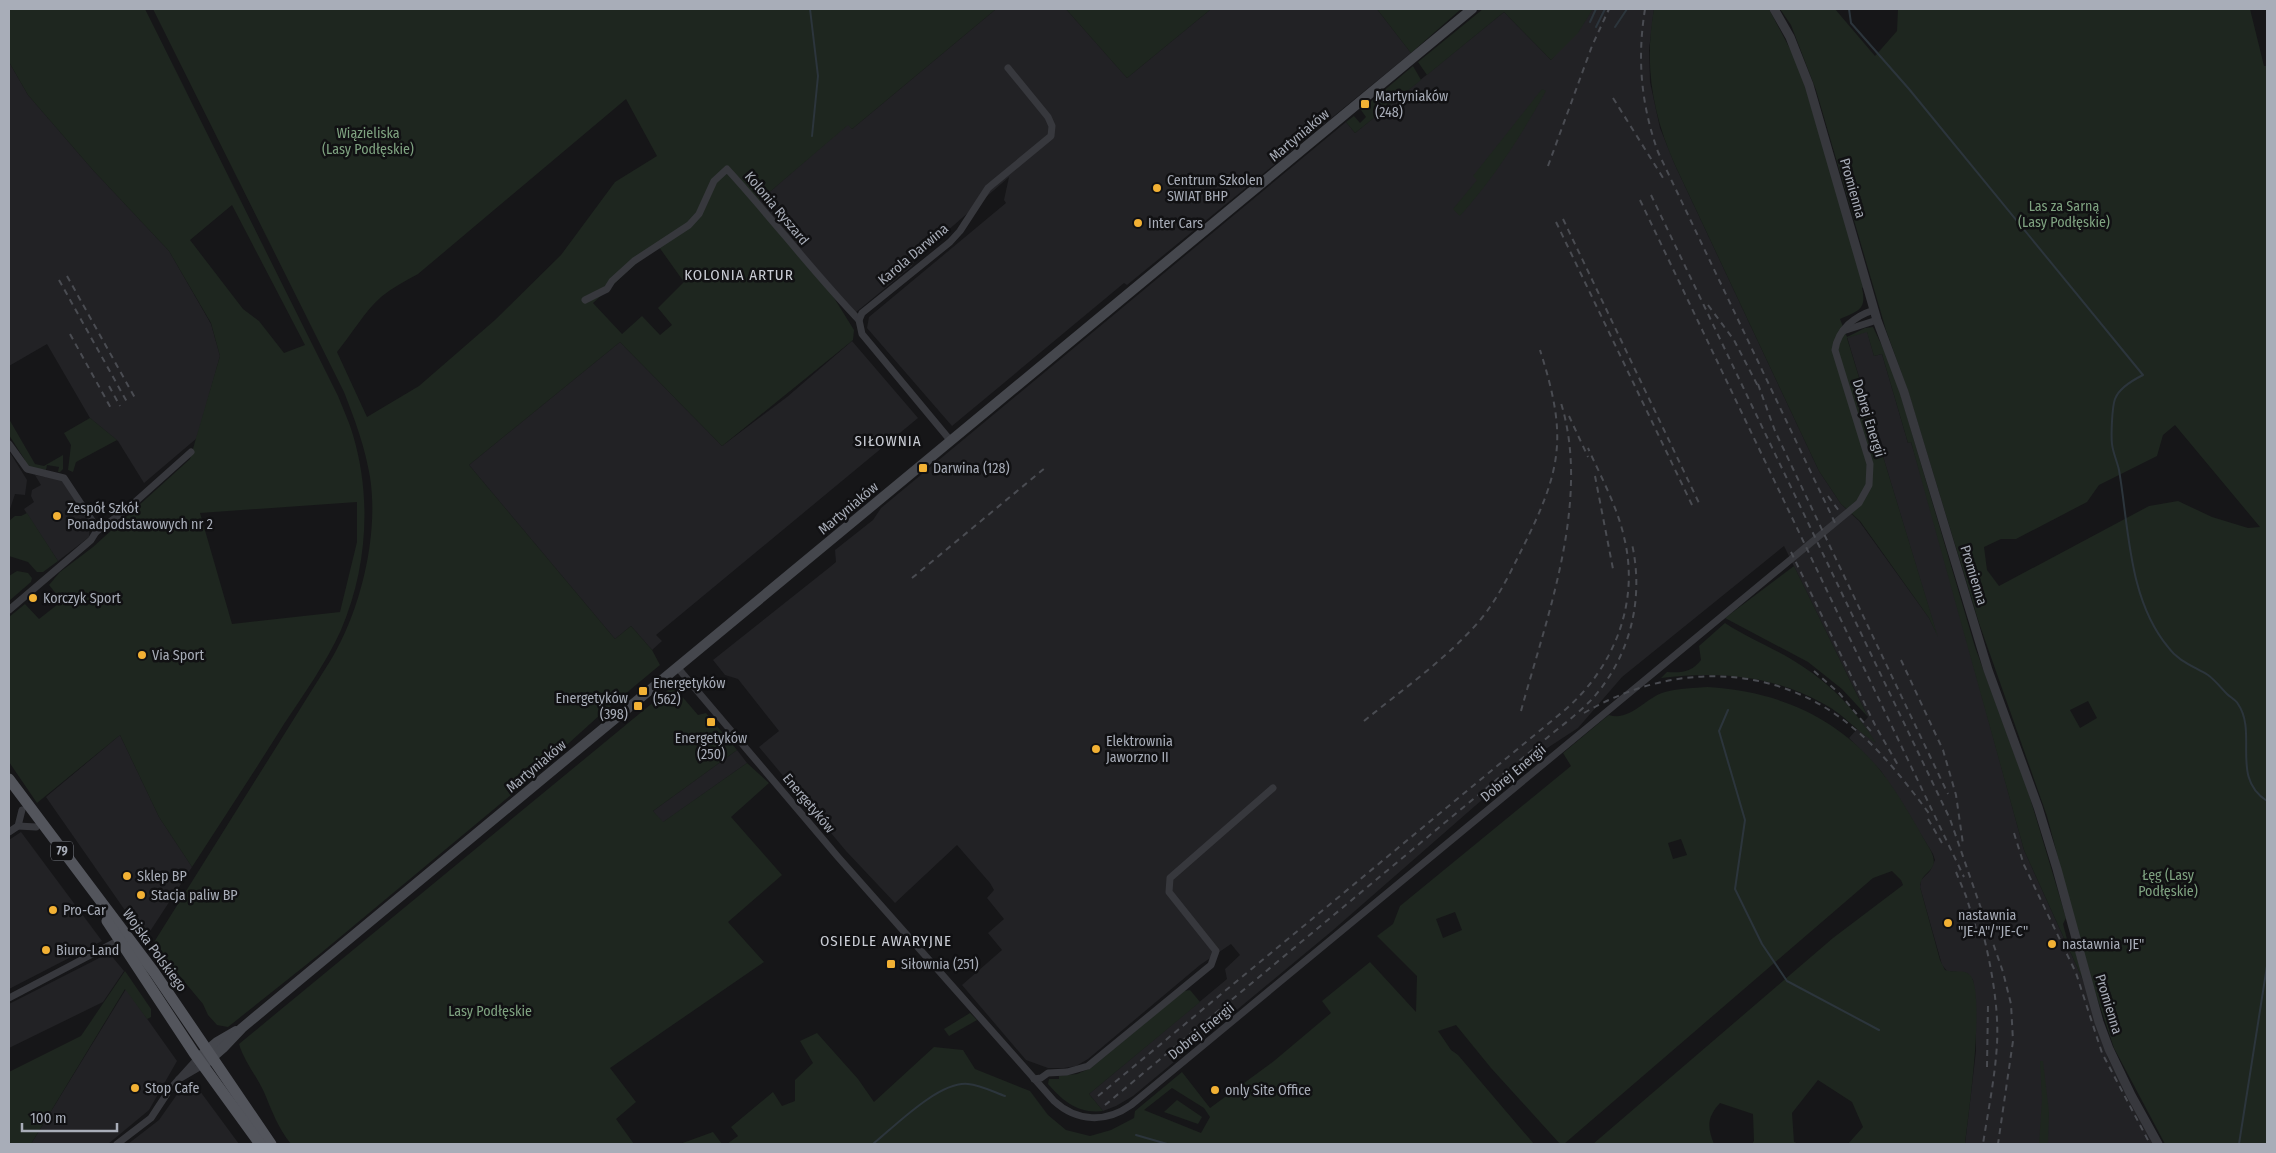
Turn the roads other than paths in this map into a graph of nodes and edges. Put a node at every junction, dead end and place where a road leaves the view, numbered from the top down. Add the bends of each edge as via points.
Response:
1 (1472, 9) edge
2 (1774, 9) edge
3 (1008, 68) dead end
4 (585, 300) dead end
5 (1874, 310) junction
6 (859, 320) junction
7 (1878, 320) junction
8 (1842, 332) junction
9 (950, 440) junction
10 (9, 444) edge
11 (191, 452) dead end
12 (96, 532) junction
13 (9, 610) edge
14 (677, 667) junction
15 (9, 779) edge
16 (1273, 788) dead end
17 (9, 790) edge
18 (22, 810) junction
19 (18, 826) junction
20 (36, 827) junction
21 (9, 832) edge
22 (119, 940) junction
23 (924, 953) joint
24 (9, 998) edge
25 (199, 1038) junction
26 (222, 1044) junction
27 (210, 1054) junction
28 (200, 1061) junction
29 (222, 1071) junction
30 (1034, 1079) junction
31 (117, 1144) edge
32 (260, 1144) edge
33 (271, 1144) edge
34 (2158, 1144) edge

1 - 9 main road, Martyniaków
2 - 5 street, Promienna via 1790,37 1809,85
3 - 6 street, Karola Darwina via 1048,117 1052,126 1051,136 988,188 950,242 862,313
4 - 6 street, Kolonia Ryszard via 607,289 634,261 689,225 706,201 714,181 727,169
5 - 7 street, Promienna
5 - 8 street via 1849,323
6 - 9 street via 862,334
7 - 8 street
7 - 34 street, Promienna via 1904,392 1988,670 2038,807 2099,1022 2127,1088
8 - 30 street, Dobrej Energii via 1837,340 1836,356 1871,471 1866,491 1854,508 1127,1108 1102,1118 1078,1116 1059,1106
9 - 14 main road, Martyniaków
10 - 12 street via 27,469 64,478 93,522
11 - 12 street
12 - 13 street via 91,540
14 - 23 street, Energetyków
14 - 26 main road, Martyniaków
15 - 25 main road, Wojska Polskiego / 79 via 149,965
16 - 30 street via 1170,878 1168,892 1216,952 1211,964 1088,1066 1048,1073
17 - 18 main road, Wojska Polskiego / 79
18 - 19 street
18 - 20 main road, Wojska Polskiego / 79
19 - 20 street
19 - 21 street
20 - 22 main road, Wojska Polskiego / 79
22 - 24 street
22 - 28 main road, Wojska Polskiego / 79
23 - 30 street, Dobrej Energii
25 - 26 main road
25 - 27 main road, Wojska Polskiego / 79
26 - 27 main road, Martyniaków
26 - 29 main road
27 - 28 main road, Martyniaków
27 - 29 main road, Wojska Polskiego / 79
28 - 31 street via 170,1089 151,1118
28 - 32 main road, Wojska Polskiego / 79
29 - 33 main road, Wojska Polskiego / 79

